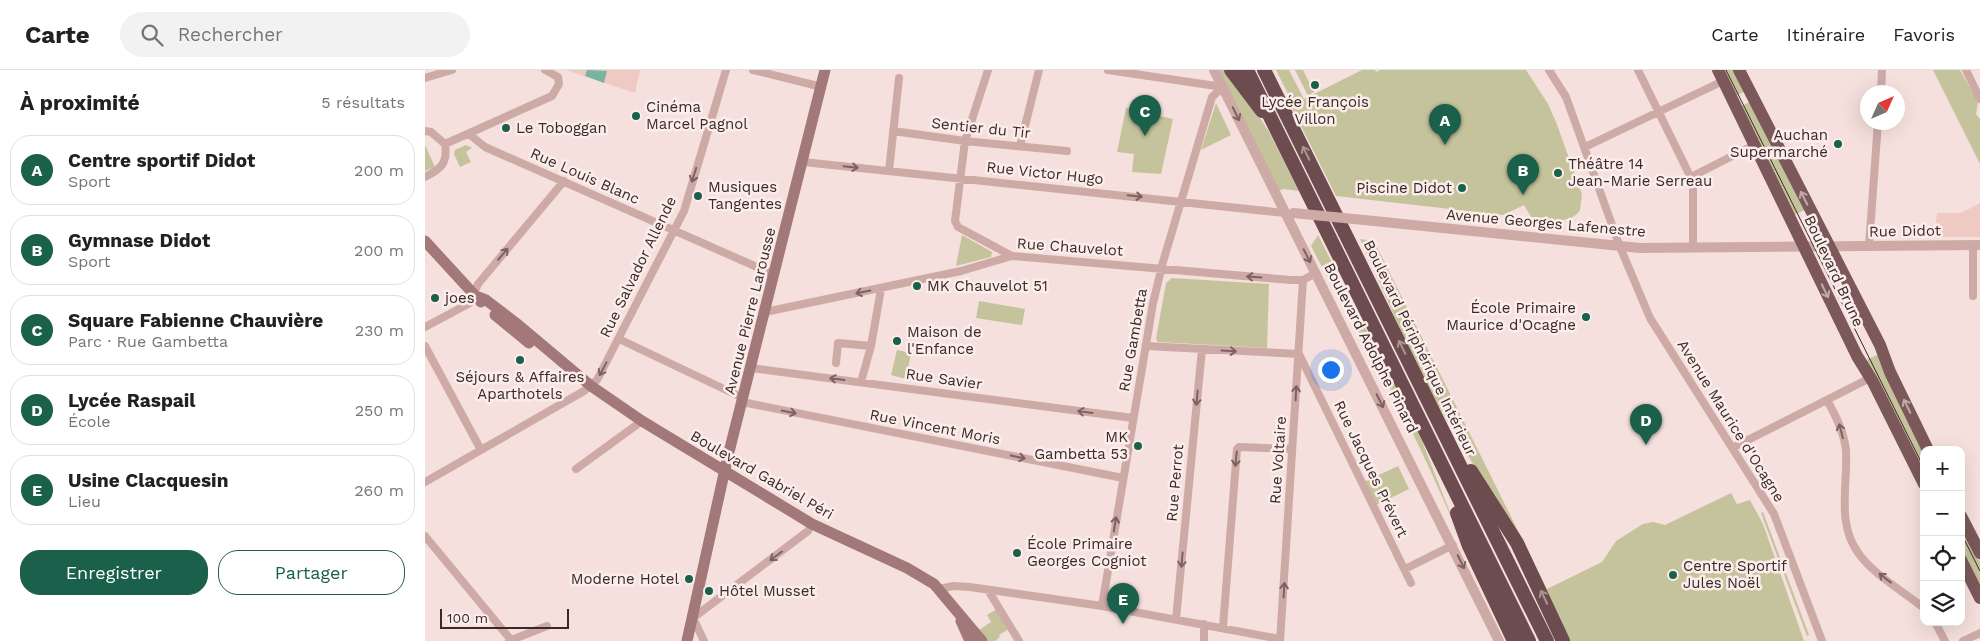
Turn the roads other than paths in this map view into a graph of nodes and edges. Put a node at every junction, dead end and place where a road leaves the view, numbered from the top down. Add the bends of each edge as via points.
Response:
1 (452, 70) edge
2 (545, 70) edge
3 (725, 70) edge
4 (753, 70) edge
5 (825, 70) edge
6 (988, 70) edge
7 (1039, 70) edge
8 (1108, 70) edge
9 (1214, 70) edge
10 (1231, 70) edge
11 (1247, 70) edge
12 (1264, 70) edge
13 (1549, 70) edge
14 (1638, 70) edge
15 (1739, 70) edge
16 (1882, 70) edge
17 (1966, 70) edge
18 (1720, 75) edge
19 (425, 78) edge
20 (899, 78) dead end
21 (1881, 85) edge
22 (822, 87) junction
23 (1223, 87) junction
24 (1980, 98) edge
25 (1658, 112) junction
26 (1274, 124) junction
27 (1877, 130) edge
28 (425, 131) edge
29 (893, 131) junction
30 (469, 134) junction
31 (965, 141) junction
32 (445, 144) junction
33 (1754, 145) junction
34 (1020, 146) junction
35 (1585, 147) junction
36 (1067, 151) dead end
37 (803, 162) junction
38 (889, 171) junction
39 (425, 177) edge
40 (1691, 177) junction
41 (959, 178) junction
42 (564, 182) junction
43 (1182, 201) junction
44 (1289, 213) junction
45 (675, 230) junction
46 (425, 242) edge
47 (1976, 245) edge
48 (1869, 246) junction
49 (1620, 247) junction
50 (1693, 247) junction
51 (1804, 247) junction
52 (1830, 247) junction
53 (1012, 256) junction
54 (1161, 268) junction
55 (1316, 273) junction
56 (775, 275) junction
57 (1303, 280) junction
58 (881, 289) junction
59 (476, 295) junction
60 (1973, 296) dead end
61 (765, 312) junction
62 (425, 327) edge
63 (619, 339) junction
64 (425, 346) edge
65 (871, 346) junction
66 (1145, 346) junction
67 (1202, 349) junction
68 (1299, 354) junction
69 (836, 363) dead end
70 (751, 368) junction
71 (1870, 378) junction
72 (861, 382) junction
73 (591, 386) junction
74 (742, 400) junction
75 (1827, 400) junction
76 (1133, 418) junction
77 (642, 421) junction
78 (1439, 422) junction
79 (1926, 446) edge
80 (1734, 447) junction
81 (1292, 449) junction
82 (481, 450) junction
83 (1434, 451) junction
84 (577, 469) dead end
85 (725, 472) junction
86 (1920, 476) edge
87 (1123, 478) junction
88 (425, 482) edge
89 (812, 524) junction
90 (1965, 524) edge
91 (425, 536) edge
92 (1453, 545) junction
93 (1980, 554) edge
94 (1965, 568) edge
95 (1405, 569) junction
96 (1411, 583) dead end
97 (939, 589) junction
98 (989, 590) junction
99 (1980, 598) edge
100 (1920, 605) edge
101 (1102, 606) junction
102 (958, 613) junction
103 (693, 618) junction
104 (1176, 619) junction
105 (1205, 624) junction
106 (547, 626) dead end
107 (1937, 626) edge
108 (1223, 627) junction
109 (1980, 632) edge
110 (510, 640) edge
111 (1280, 640) edge
112 (687, 641) edge
113 (704, 641) edge
114 (969, 641) edge
115 (982, 641) edge
116 (1019, 641) edge
117 (1204, 641) edge
118 (1499, 641) edge
119 (1514, 641) edge
120 (1529, 641) edge
121 (1547, 641) edge
122 (1563, 641) edge
123 (1822, 641) edge
124 (1945, 641) edge
125 (1963, 641) edge

1 - 19 street
2 - 30 street via 557,77 559,84 552,96
3 -> 45 street, Rue Salvador Allende via 684,211
4 - 22 street
5 - 22 main road, Avenue Pierre Larousse
6 - 31 street
7 - 34 street
8 - 23 street
9 - 23 street, Boulevard Adolphe Pinard
10 - 26 highway via 1252,101
11 - 26 highway
78 -> 12 highway, Boulevard Périphérique Intérieur
13 - 35 street, Avenue Maurice d'Ocagne via 1567,97
14 - 25 street
52 -> 15 main road, Boulevard Brune
16 - 21 street
17 - 24 street
18 - 25 street
18 - 33 main road, Boulevard Brune
20 - 29 street
22 - 37 main road, Avenue Pierre Larousse
23 - 43 street, Rue Gambetta via 1212,97
23 -> 44 street, Boulevard Adolphe Pinard
25 - 35 street
25 - 40 street
26 - 83 highway
27 - 48 street
28 - 32 street
29 - 31 street, Sentier du Tir
29 - 38 street
30 - 32 street
30 - 42 street, Rue Louis Blanc via 485,147
31 - 34 street, Sentier du Tir
31 - 41 street
32 - 39 street via 446,157 439,170
33 - 40 street
33 - 51 main road, Boulevard Brune
34 - 36 street, Sentier du Tir
35 - 49 street, Avenue Maurice d'Ocagne
37 -> 38 street, Rue Victor Hugo
37 - 56 main road, Avenue Pierre Larousse
38 - 41 street, Rue Victor Hugo
40 - 50 street
41 -> 43 street, Rue Victor Hugo
41 - 53 street via 957,227
42 - 45 street, Rue Louis Blanc
59 -> 42 street via 478,284
43 - 44 street, Rue Victor Hugo
43 - 54 street, Rue Gambetta
44 - 49 street, Avenue Georges Lafenestre, bridge
44 -> 55 street, Boulevard Adolphe Pinard
45 - 56 street, Rue Louis Blanc
45 - 63 street, Rue Salvador Allende
46 - 59 main road, Boulevard Gabriel Péri
47 - 48 street, Rue Didot
47 - 60 street
48 - 52 street, Rue Didot
49 - 50 street, Avenue Georges Lafenestre
49 - 80 street, Avenue Maurice d'Ocagne via 1650,318
50 - 51 street, Avenue Georges Lafenestre
51 - 52 street, Rue Didot
51 -> 71 main road, Boulevard Brune
79 -> 52 main road, Boulevard Brune
53 - 54 street, Rue Chauvelot
53 - 58 street, Rue Chauvelot
57 -> 54 street, Rue Chauvelot
54 - 66 street, Rue Gambetta
55 - 57 street
55 -> 92 street, Boulevard Adolphe Pinard
56 - 61 main road, Avenue Pierre Larousse
57 - 68 street, Rue Voltaire
58 -> 61 street, Rue Chauvelot
58 - 65 street
59 - 62 street via 470,303
59 - 73 main road, Boulevard Gabriel Péri
61 - 70 main road, Avenue Pierre Larousse
63 -> 73 street, Rue Salvador Allende
63 - 74 street, Rue Vincent Moris
64 - 82 street
65 - 69 street via 838,344
65 - 72 street
66 - 67 street
66 - 76 street, Rue Gambetta
67 -> 68 street
67 -> 104 street, Rue Perrot
81 -> 68 street, Rue Voltaire
68 - 95 street, Rue Jacques Prévert
72 -> 70 street, Rue Savier
70 - 74 main road, Avenue Pierre Larousse
71 - 75 street
71 - 86 main road, Boulevard Brune
76 -> 72 street, Rue Savier
73 - 77 main road, Boulevard Gabriel Péri
73 - 82 street
74 - 85 main road, Avenue Pierre Larousse
74 -> 87 street, Rue Vincent Moris
75 - 80 street
100 -> 75 street via 1867,563 1853,545 1844,516 1846,450 1839,423
76 - 87 street, Rue Gambetta
77 - 84 street
77 - 85 main road, Boulevard Gabriel Péri
78 - 121 highway, Boulevard Périphérique Intérieur
122 -> 78 highway via 1517,543
80 - 123 street, Avenue Maurice d'Ocagne via 1774,514
81 -> 108 street via 1239,446 1237,449
111 -> 81 street, Rue Voltaire
82 - 88 street
83 - 119 highway via 1469,546
83 - 120 highway
85 - 89 main road, Boulevard Gabriel Péri
85 - 103 main road, Avenue Pierre Larousse
101 -> 87 street, Rue Gambetta
89 - 97 main road, Boulevard Gabriel Péri via 907,568
89 -> 103 street via 808,532
90 - 93 main road
91 - 110 street
92 - 95 street
92 -> 118 street, Boulevard Adolphe Pinard
94 - 99 main road
95 - 96 street, Rue Jacques Prévert
97 - 98 street via 953,586
97 - 102 main road, Boulevard Gabriel Péri
98 - 101 street
98 - 116 street
101 - 104 street
102 - 114 main road, Boulevard Gabriel Péri
102 - 115 main road, Boulevard Gabriel Péri
103 - 112 main road, Avenue Pierre Larousse
103 - 113 street
104 - 105 street
105 - 108 street
105 - 117 street
106 - 110 street
107 - 124 street
108 - 111 street
109 - 125 street

